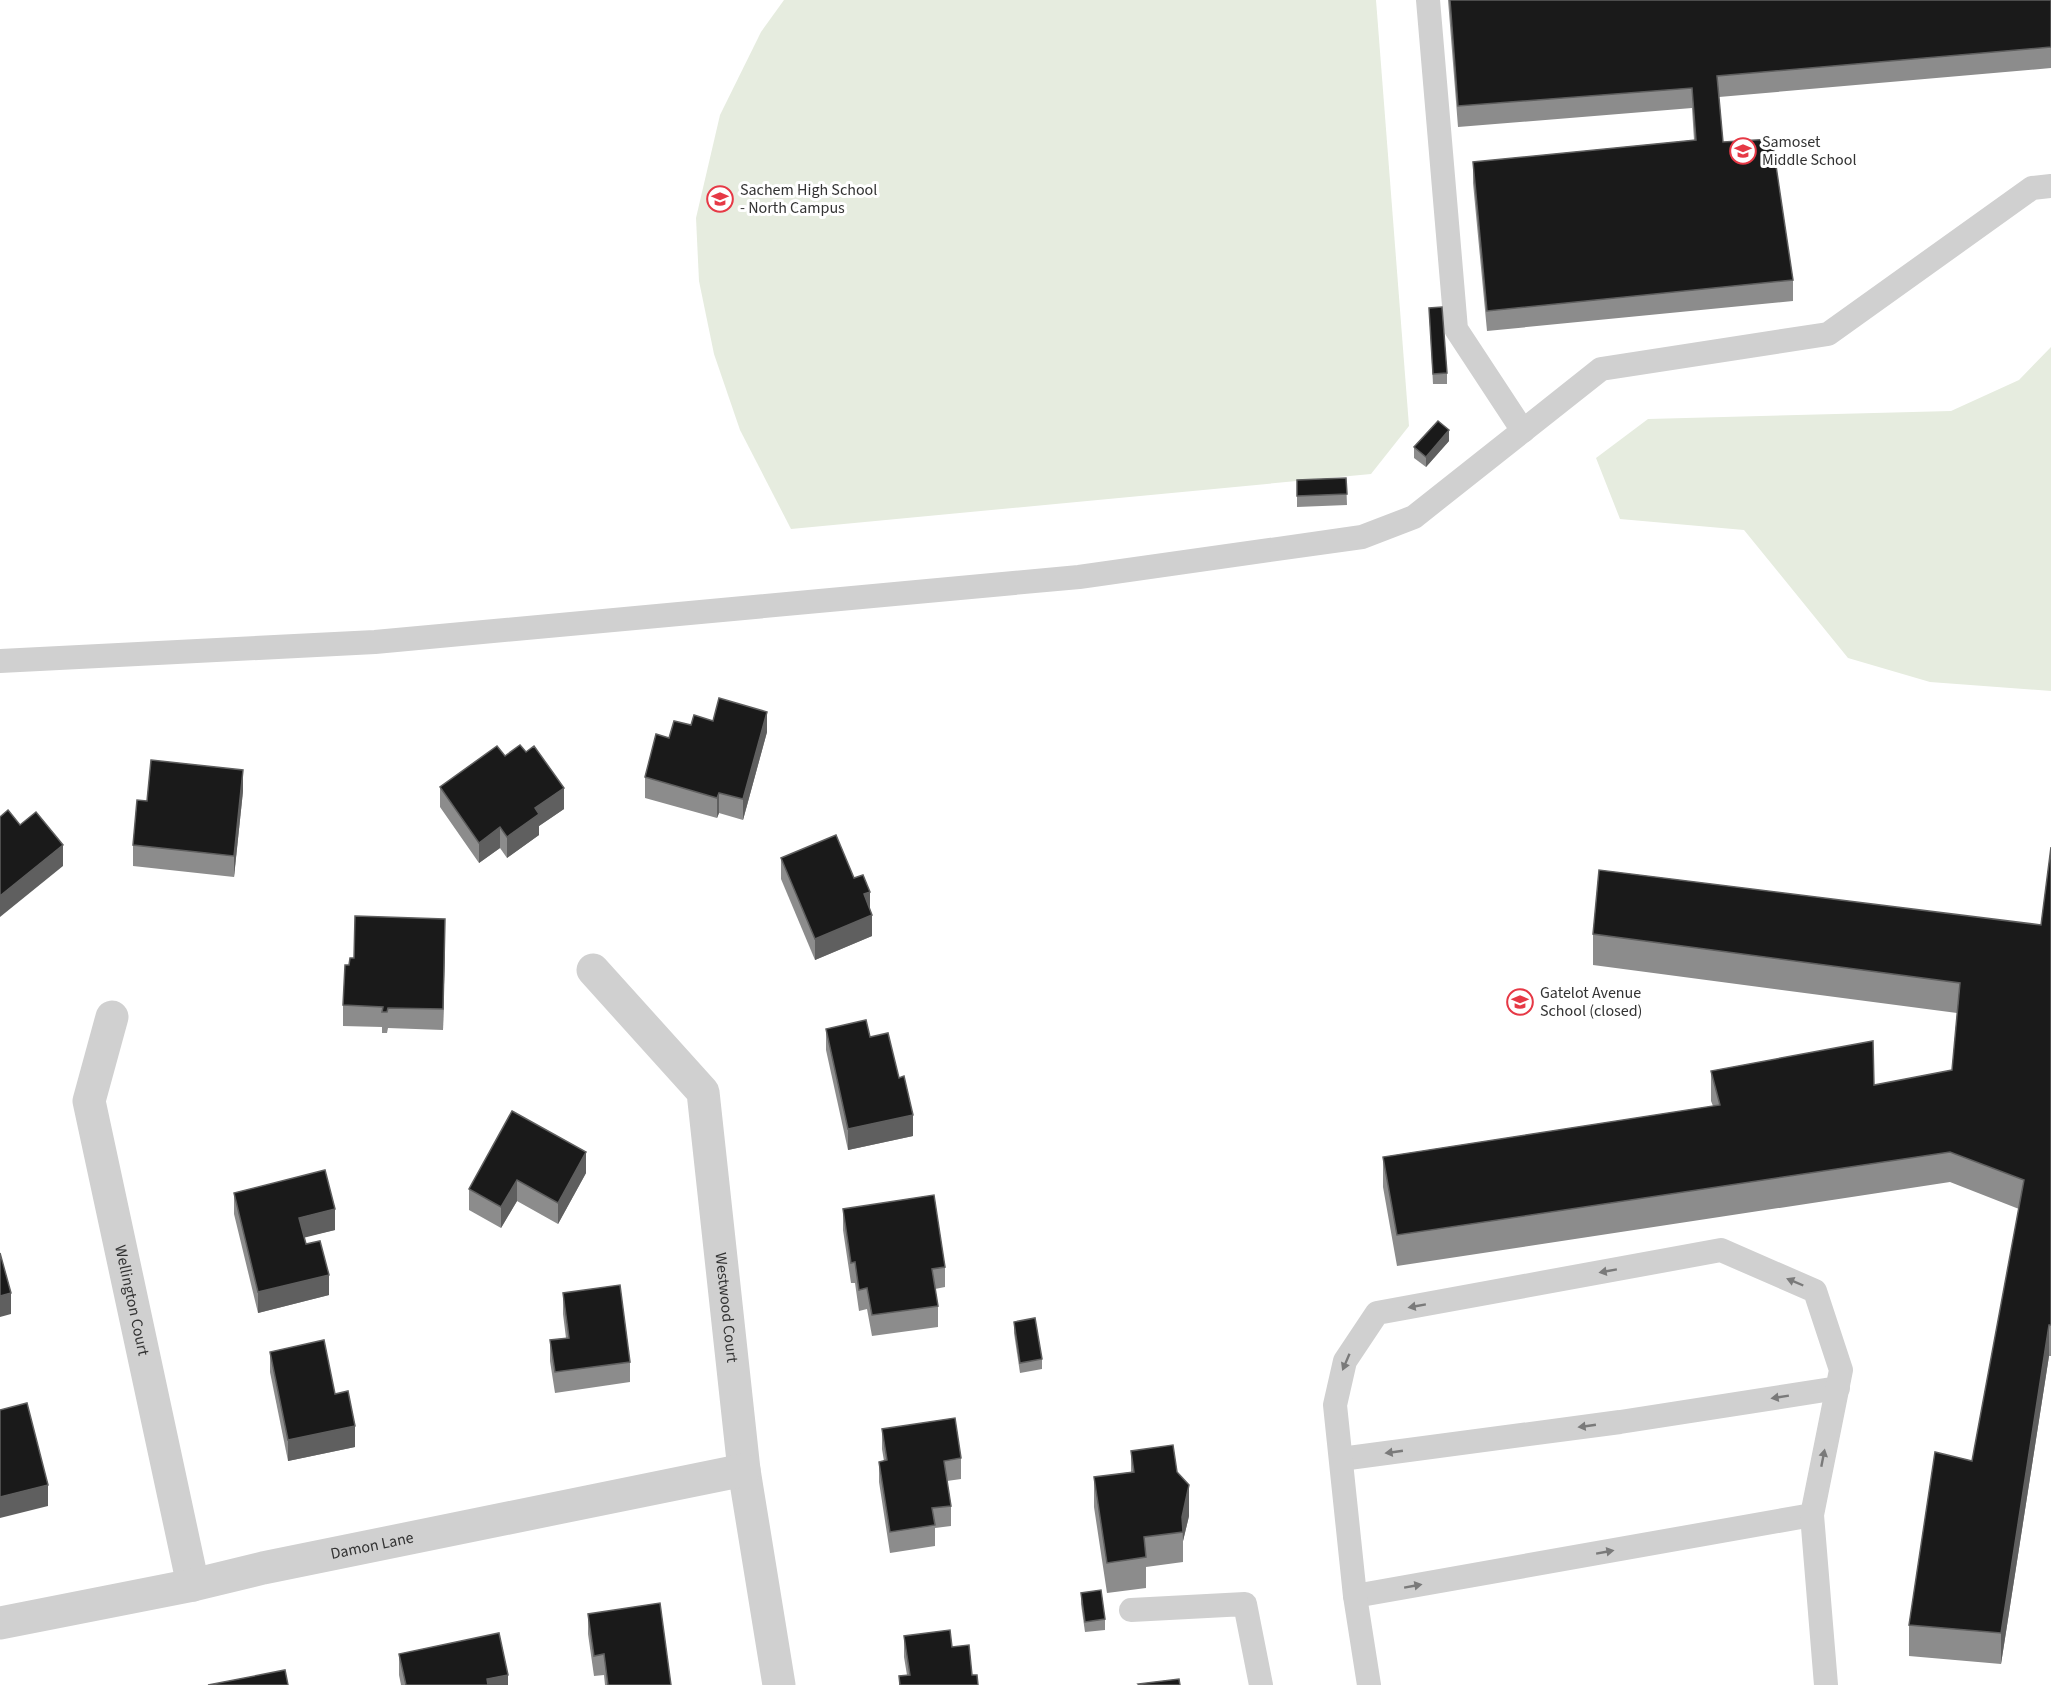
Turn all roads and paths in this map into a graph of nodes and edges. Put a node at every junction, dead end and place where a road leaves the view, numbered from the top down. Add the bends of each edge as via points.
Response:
1 (1428, 0) edge
2 (2051, 186) edge
3 (1523, 431) junction
4 (0, 661) edge
5 (593, 970) dead end
6 (112, 1017) dead end
7 (1838, 1388) junction
8 (1341, 1459) junction
9 (744, 1470) junction
10 (1812, 1515) junction
11 (193, 1585) junction
12 (1355, 1596) junction
13 (1131, 1610) dead end
14 (0, 1623) edge
15 (779, 1685) edge
16 (1261, 1685) edge
17 (1369, 1685) edge
18 (1826, 1685) edge

1 - 3 lane via 1456,329
2 - 3 lane via 2032,188 1828,334 1602,369
3 - 4 lane via 1414,517 1362,537 1079,577 387,641
5 - 9 street, Westwood Court via 703,1092
6 - 11 street, Wellington Court via 88,1101
7 -> 8 lane
7 -> 8 lane via 1841,1370 1815,1291 1721,1250 1377,1313 1345,1361 1335,1405
10 -> 7 lane
8 - 12 lane
9 - 11 street, Damon Lane
9 - 15 street, Westwood Court
12 -> 10 lane
10 - 18 lane
11 - 14 street, Damon Lane
12 - 17 lane
13 - 16 lane via 1245,1604

